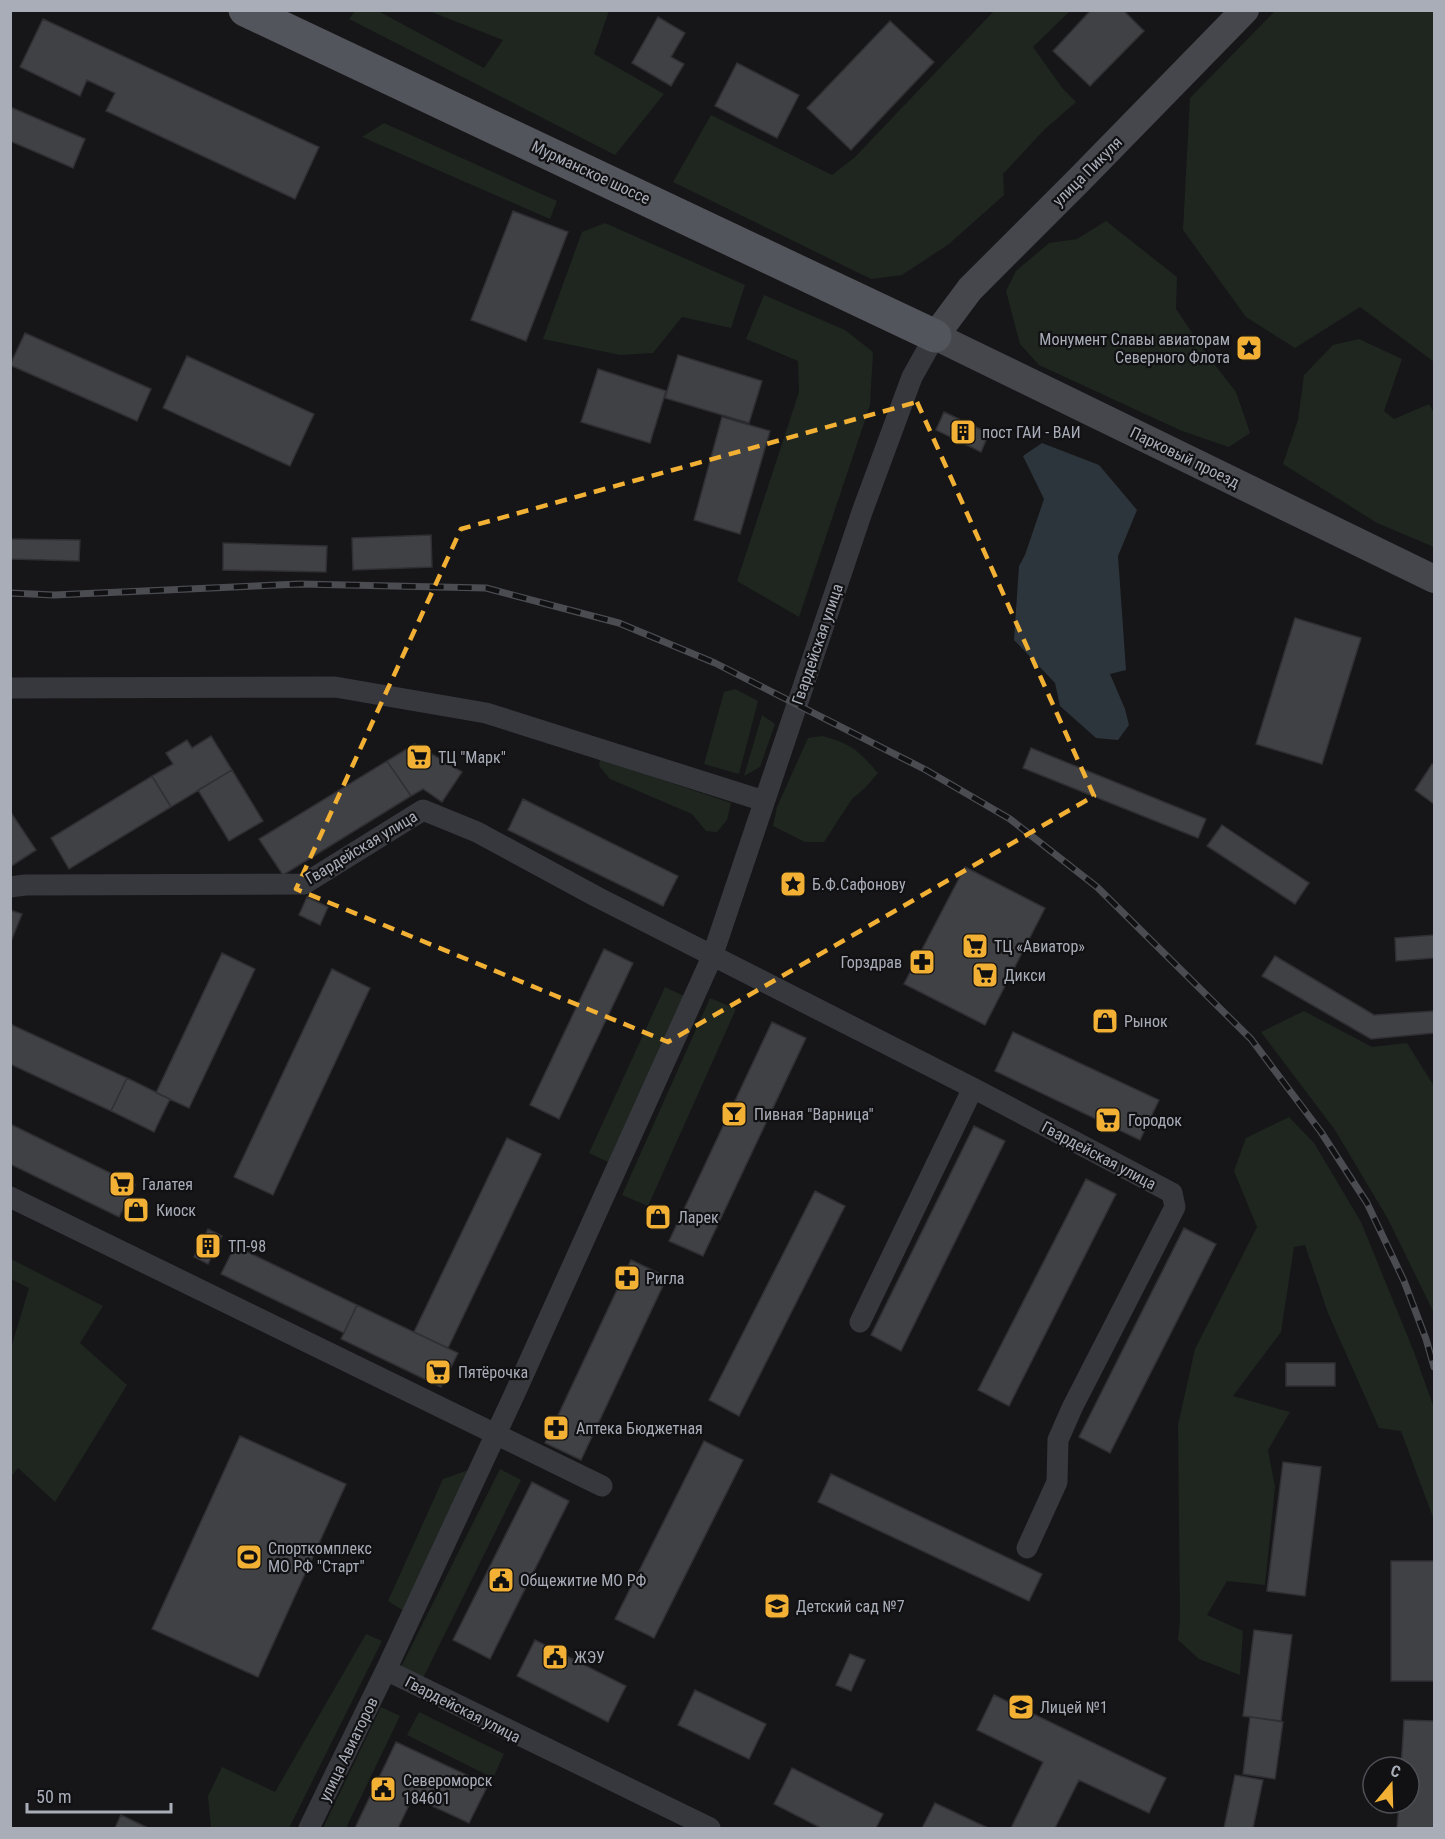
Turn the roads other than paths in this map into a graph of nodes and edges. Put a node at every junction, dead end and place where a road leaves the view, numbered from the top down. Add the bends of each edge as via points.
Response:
1 (245, 10) edge
2 (1245, 10) edge
3 (935, 336) junction
4 (1434, 579) edge
5 (10, 687) edge
6 (764, 801) junction
7 (10, 887) edge
8 (712, 957) junction
9 (973, 1088) junction
10 (10, 1197) edge
11 (860, 1322) dead end
12 (497, 1434) junction
13 (602, 1486) dead end
14 (1027, 1548) dead end
15 (386, 1670) junction
16 (309, 1828) edge
17 (710, 1828) edge

1 - 3 main road, Мурманское шоссе
2 - 3 main road, улица Пикуля via 970,289
3 - 4 main road, Парковый проезд
3 - 6 street, Гвардейская улица via 912,377 862,512
5 - 6 street via 335,687 486,713
6 - 8 street, Гвардейская улица
7 - 8 street, Гвардейская улица via 304,884 423,810 477,832
8 - 9 street, Гвардейская улица
8 - 12 street, Гвардейская улица
9 - 11 street
9 - 14 street, Гвардейская улица via 1172,1193 1175,1206 1058,1440 1058,1482
10 - 12 street
12 - 13 street
12 - 15 street, Гвардейская улица
15 - 16 street, улица Авиаторов
15 - 17 street, Гвардейская улица

